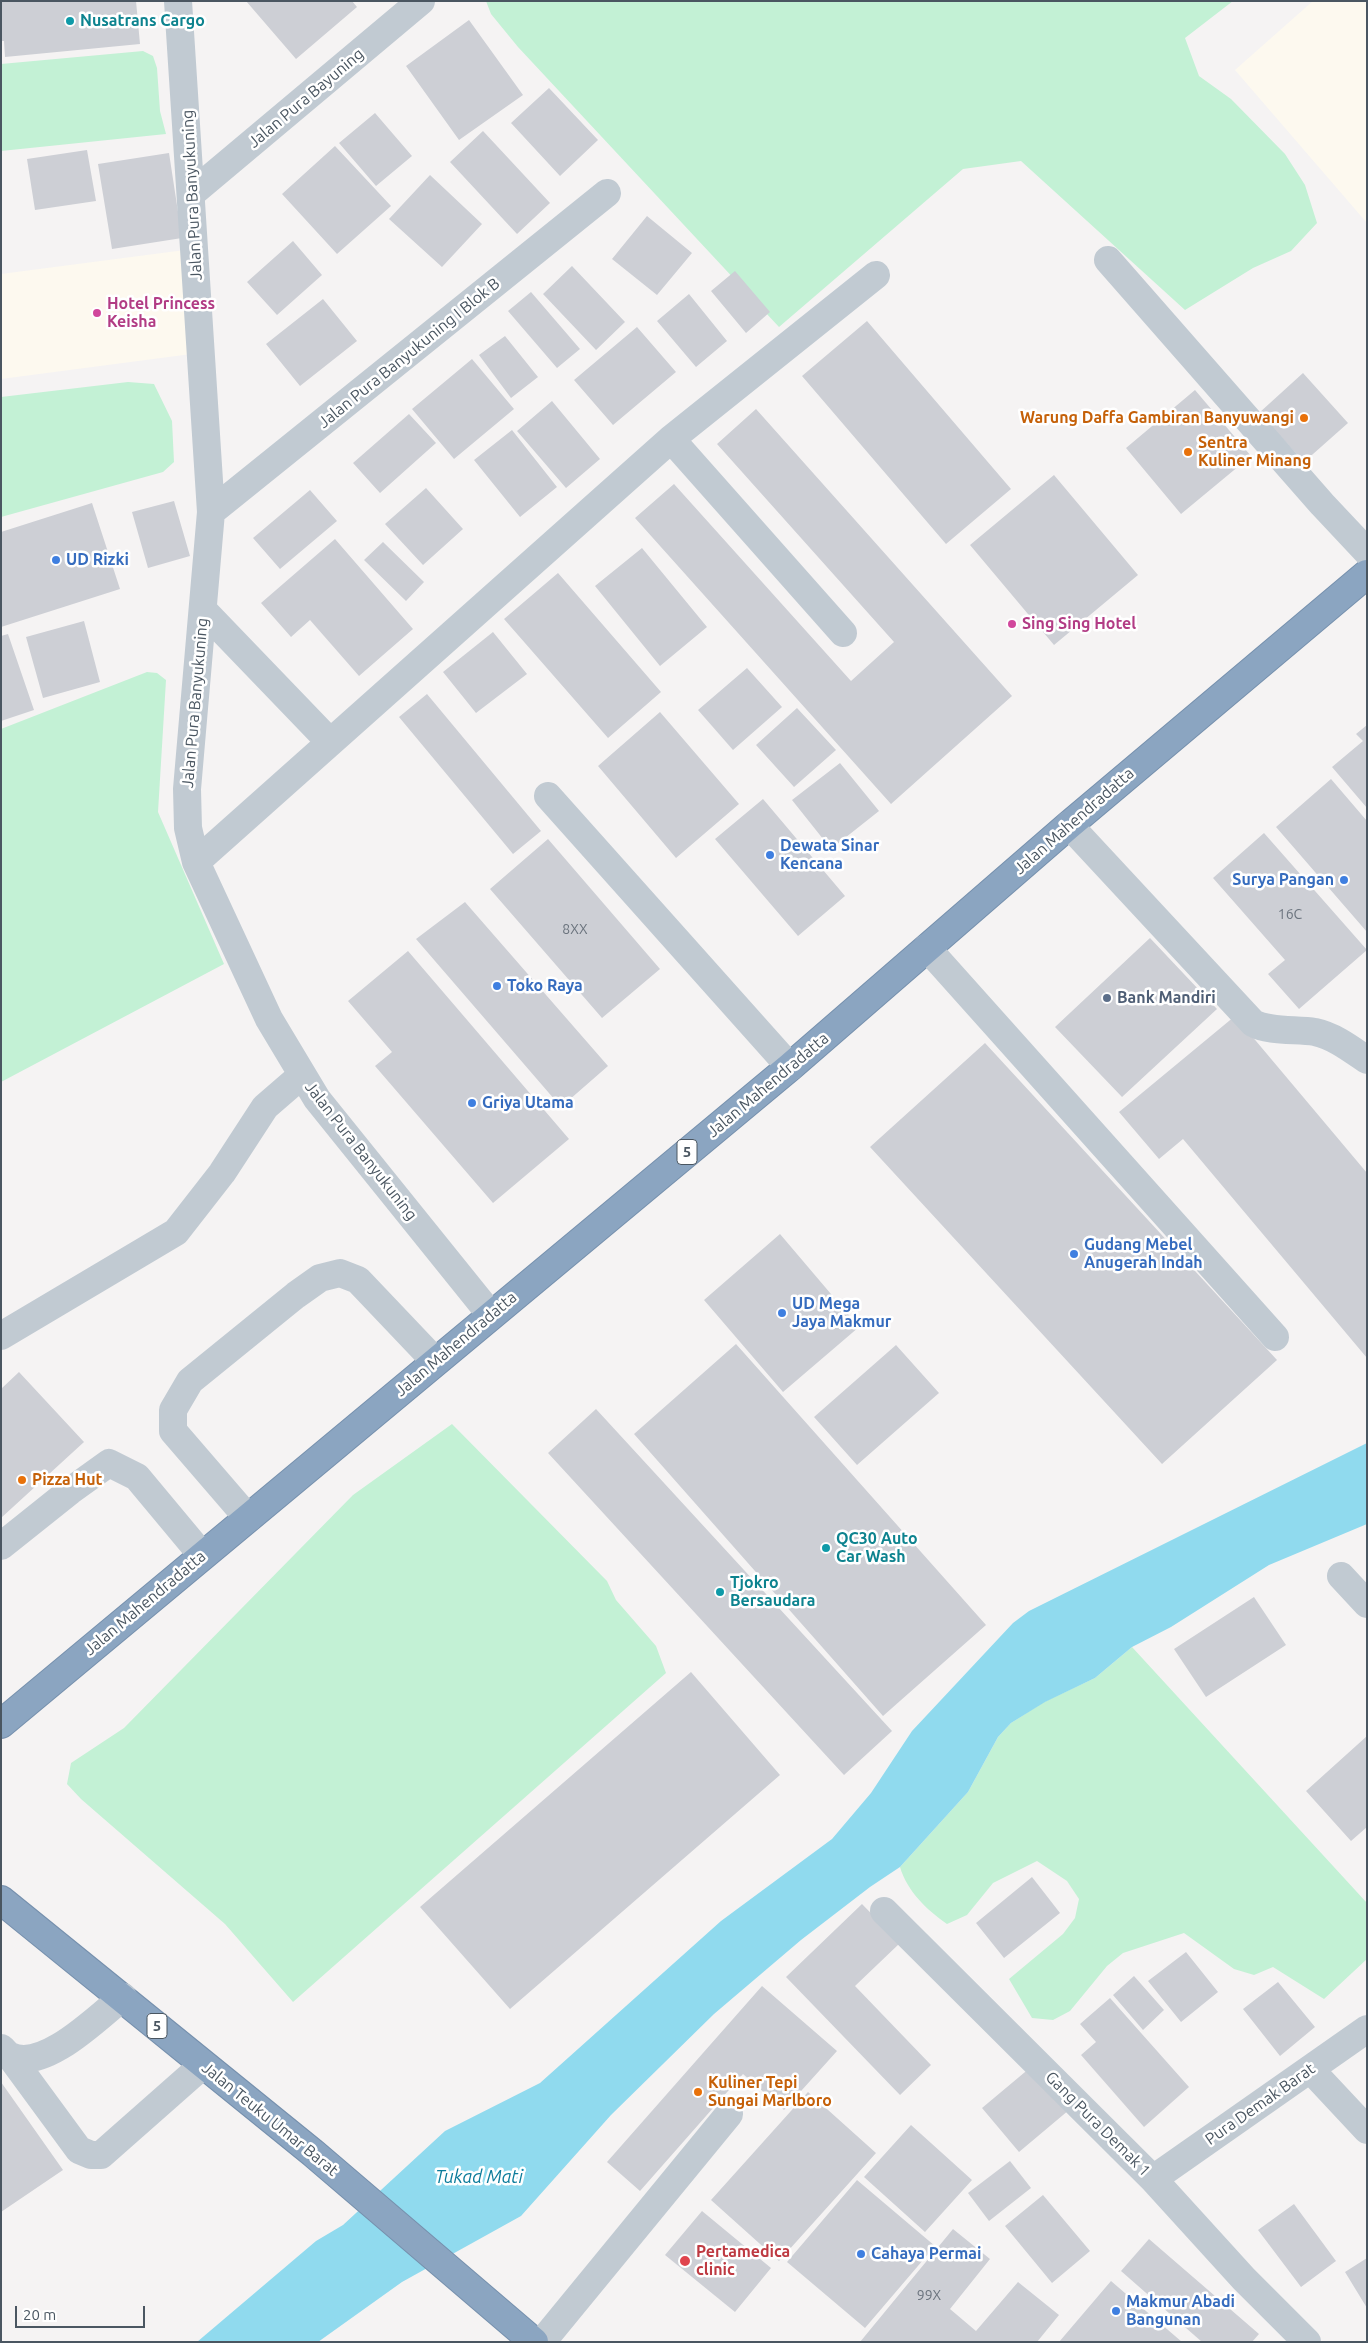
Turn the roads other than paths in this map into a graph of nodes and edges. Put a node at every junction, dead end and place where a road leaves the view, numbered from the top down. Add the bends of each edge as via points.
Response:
1 (178, 1) edge
2 (421, 1) edge
3 (607, 193) dead end
4 (191, 194) junction
5 (1108, 260) dead end
6 (876, 275) dead end
7 (671, 439) junction
8 (211, 512) junction
9 (1367, 552) edge
10 (1367, 574) edge
11 (203, 610) junction
12 (843, 634) dead end
13 (330, 742) junction
14 (548, 796) dead end
15 (1069, 825) junction
16 (196, 862) junction
17 (927, 948) junction
18 (1367, 1060) edge
19 (790, 1067) junction
20 (302, 1074) junction
21 (491, 1315) junction
22 (1, 1336) edge
23 (1275, 1337) dead end
24 (435, 1361) junction
25 (248, 1518) junction
26 (1, 1546) edge
27 (202, 1555) junction
28 (1341, 1576) dead end
29 (1367, 1604) edge
30 (1, 1724) edge
31 (1, 1900) edge
32 (884, 1911) dead end
33 (123, 1997) junction
34 (1367, 2029) edge
35 (6, 2052) edge
36 (203, 2065) junction
37 (1310, 2069) junction
38 (729, 2114) dead end
39 (1367, 2130) edge
40 (1154, 2179) junction
41 (525, 2334) edge
42 (542, 2342) edge
43 (1307, 2342) edge

1 - 4 street, Jalan Pura Banyukuning
2 - 4 street, Jalan Pura Bayuning
3 - 8 street, Jalan Pura Banyukuning I Blok B
4 - 8 street, Jalan Pura Banyukuning
5 - 9 street
6 - 7 street
7 - 12 street
7 - 13 street
8 - 11 street, Jalan Pura Banyukuning
10 - 15 highway, Jalan Mahendradatta / 5
11 - 13 street
11 - 16 street, Jalan Pura Banyukuning via 187,789 188,828
13 - 16 street
14 - 19 street
15 - 17 highway, Jalan Mahendradatta / 5
15 - 18 street via 1253,1023 1267,1028 1318,1032
16 - 20 street, Jalan Pura Banyukuning via 269,1018
17 - 19 highway, Jalan Mahendradatta / 5
17 - 23 street
19 - 21 highway, Jalan Mahendradatta / 5
20 - 21 street, Jalan Pura Banyukuning via 317,1099
20 - 22 street via 265,1107 222,1173 176,1232
21 - 24 highway, Jalan Mahendradatta / 5
24 - 25 highway, Jalan Mahendradatta / 5
24 - 25 street via 358,1280 340,1273 320,1278 190,1381 173,1410 173,1431
25 - 27 highway, Jalan Mahendradatta / 5
26 - 27 street via 109,1463 137,1477
27 - 30 highway, Jalan Mahendradatta / 5
28 - 29 street
31 - 33 highway, Jalan Teuku Umar Barat / 5
32 - 40 street, Gang Pura Demak 1
33 - 35 street via 64,2045 34,2059
33 - 36 highway, Jalan Teuku Umar Barat / 5
34 - 37 street, Pura Demak Barat
35 - 36 street via 79,2150 91,2155 101,2155
36 - 41 highway, Jalan Teuku Umar Barat / 5 via 313,2153
37 - 39 street
37 - 40 street, Pura Demak Barat
38 - 42 street
40 - 43 street, Gang Pura Demak 1 via 1244,2279

